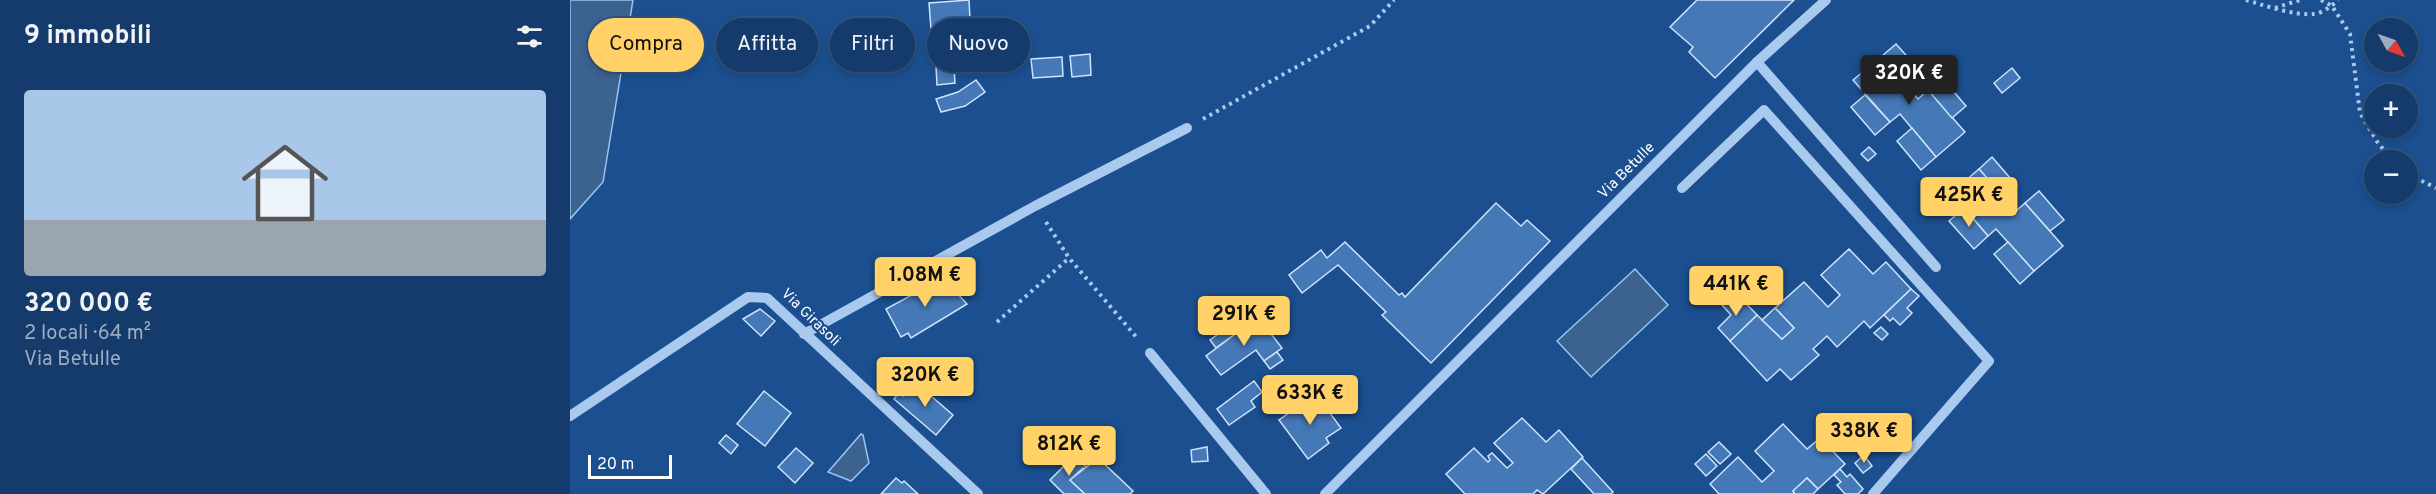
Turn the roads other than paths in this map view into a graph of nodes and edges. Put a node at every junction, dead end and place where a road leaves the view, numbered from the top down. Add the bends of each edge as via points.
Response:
1 (1826, 0) edge
2 (1757, 62) junction
3 (1187, 128) road end
4 (1682, 188) dead end
5 (1936, 267) dead end
6 (804, 334) junction
7 (1150, 353) road end
8 (570, 416) edge
9 (978, 494) edge
10 (1266, 494) edge
11 (1325, 494) edge
12 (1873, 494) edge

1 - 2 street, Via Betulle
2 - 5 street
2 - 11 street, Via Betulle
3 - 6 street via 1035,206
4 - 12 street via 1764,110 1989,361
6 - 8 street, Via Girasoli via 767,298 747,297
6 - 9 street, Via Girasoli
7 - 10 street

